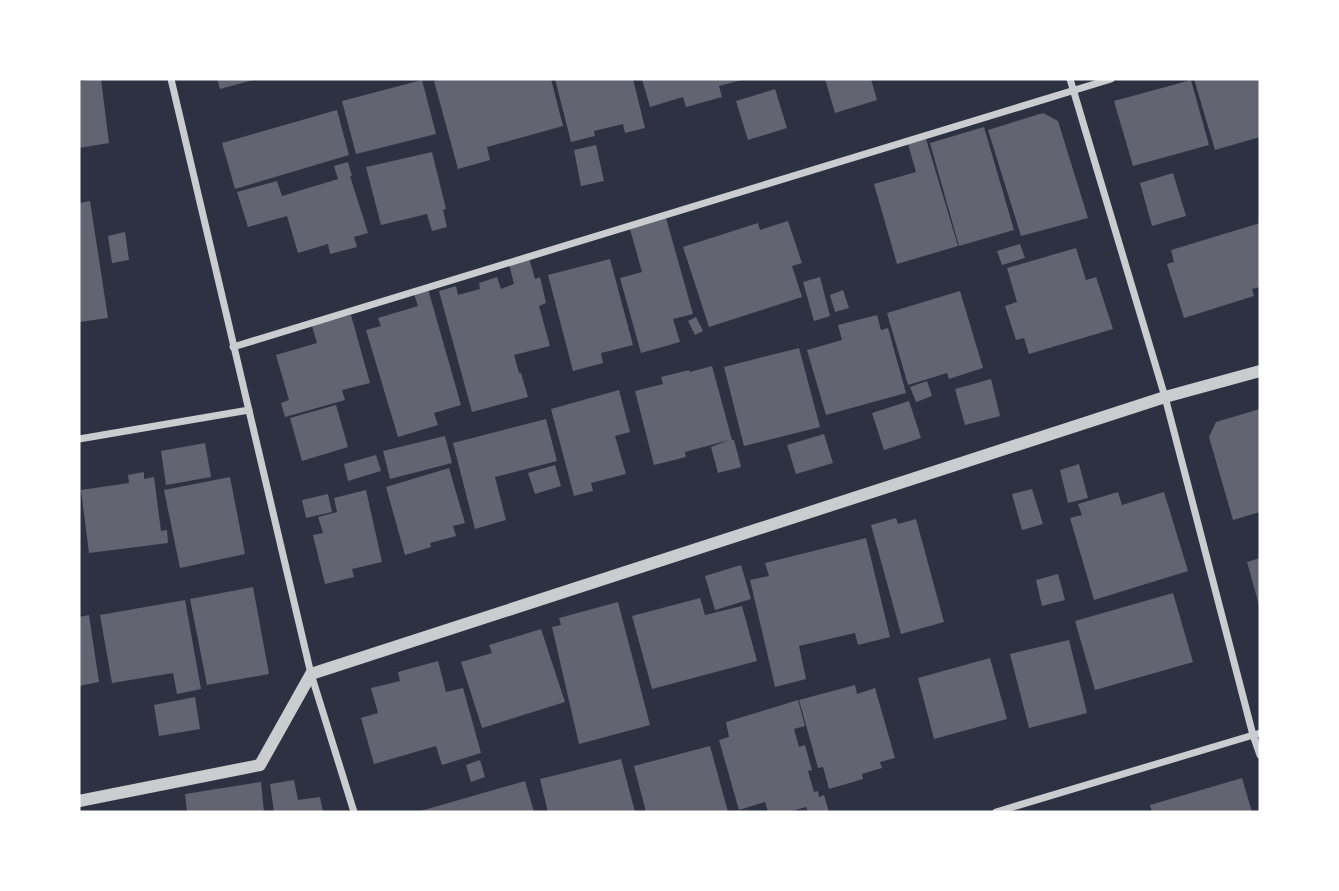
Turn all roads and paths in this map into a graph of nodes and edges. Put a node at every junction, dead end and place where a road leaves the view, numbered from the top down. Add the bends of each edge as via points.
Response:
1 (171, 79) edge
2 (1070, 79) edge
3 (1111, 79) edge
4 (1074, 90) junction
5 (233, 347) junction
6 (1260, 371) edge
7 (1165, 397) junction
8 (249, 410) junction
9 (79, 439) edge
10 (311, 674) junction
11 (1256, 734) edge
12 (1260, 755) edge
13 (79, 801) edge
14 (354, 812) edge
15 (996, 812) edge

1 - 5 street
2 - 4 street
3 - 4 street
4 - 5 street
4 - 7 street
5 - 8 street
6 - 7 street
7 - 10 street
7 - 11 street
8 - 9 street
8 - 10 street
10 - 13 street via 260,765
10 - 14 street
11 - 12 street
11 - 15 street

